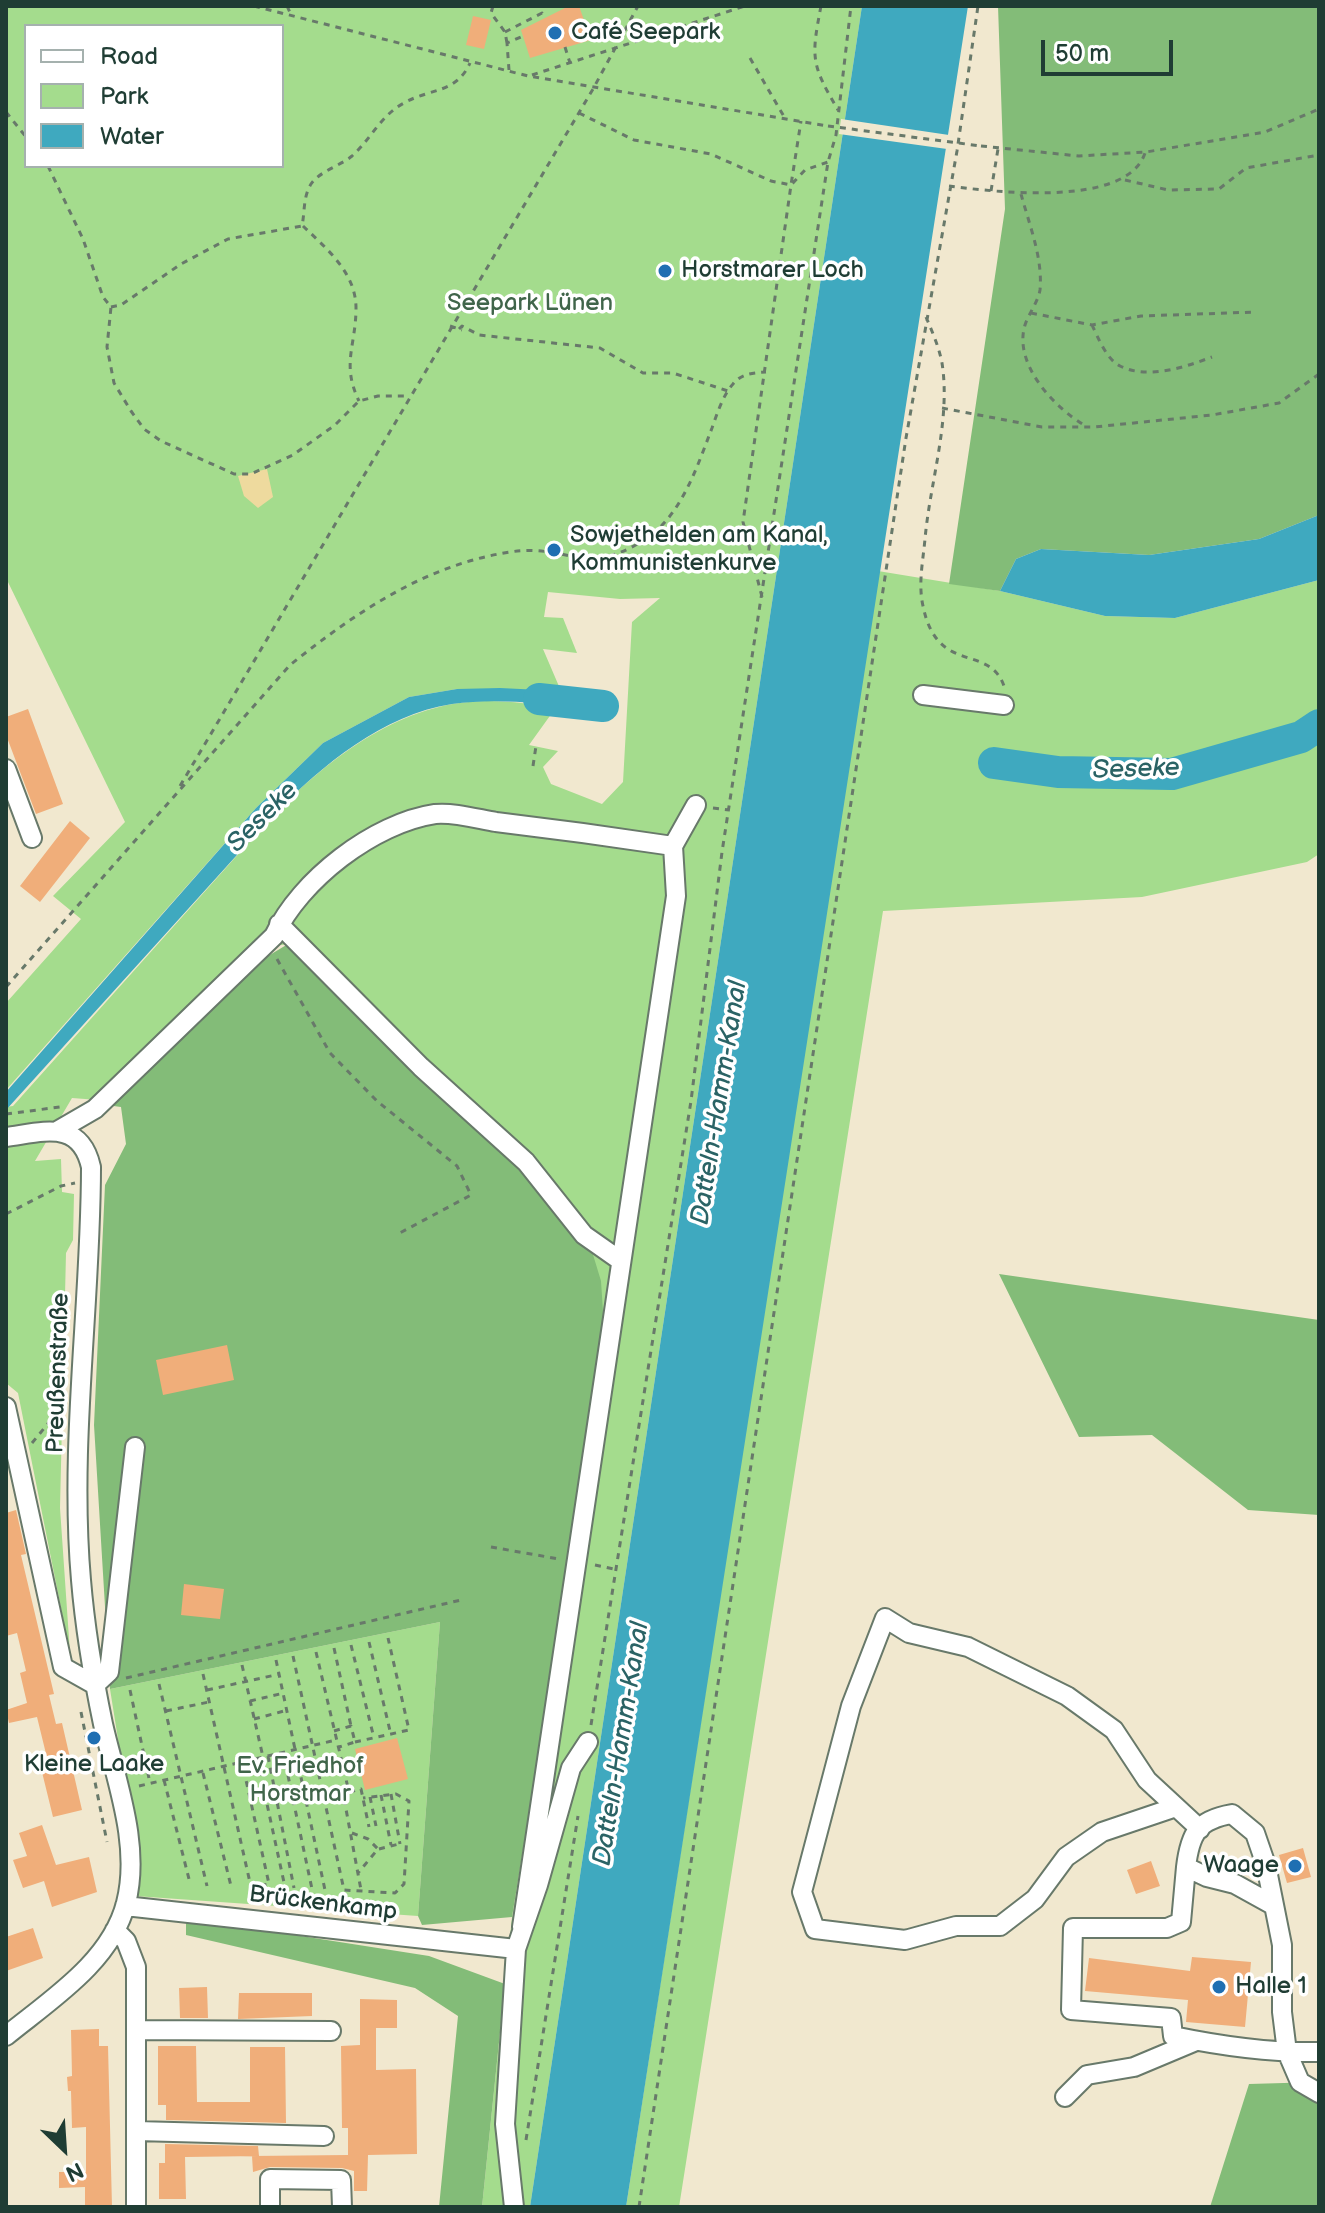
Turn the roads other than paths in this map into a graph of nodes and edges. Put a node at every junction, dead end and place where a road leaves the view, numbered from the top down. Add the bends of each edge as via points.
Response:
1 (923, 695) dead end
2 (1004, 705) road end
3 (6, 769) edge
4 (696, 805) dead end
5 (32, 838) dead end
6 (673, 846) junction
7 (279, 924) junction
8 (57, 1131) junction
9 (6, 1137) edge
10 (621, 1261) junction
11 (6, 1407) edge
12 (135, 1447) dead end
13 (95, 1685) junction
14 (588, 1742) road end
15 (1176, 1807) junction
16 (1200, 1829) junction
17 (1186, 1867) junction
18 (1273, 1905) junction
19 (125, 1906) junction
20 (522, 1927) junction
21 (115, 1930) junction
22 (516, 1949) junction
23 (136, 2030) junction
24 (331, 2031) dead end
25 (6, 2036) edge
26 (1196, 2041) junction
27 (1287, 2052) junction
28 (1319, 2052) edge
29 (1319, 2093) edge
30 (1065, 2097) dead end
31 (136, 2131) junction
32 (324, 2136) dead end
33 (136, 2207) edge
34 (270, 2207) edge
35 (342, 2207) edge
36 (514, 2207) edge

1 - 2 street
3 - 5 street
4 - 6 street
6 - 7 street via 437,814 358,846 321,874
6 - 10 street via 676,896
7 - 8 street via 267,942 95,1109
7 - 10 street via 421,1067 526,1162 584,1235
8 - 9 street
8 - 13 street, Preußenstraße via 81,1142 91,1167 79,1506 81,1577
10 - 20 street
11 - 13 street, Preußenstraße via 63,1667
12 - 13 street via 109,1672
13 - 19 street, Preußenstraße via 130,1848
14 - 20 street via 571,1768
15 - 15 street via 1147,1780 1114,1730 1067,1696 968,1647 909,1633 885,1618 851,1706 802,1892 815,1929 905,1940 956,1926 1000,1926 1035,1899 1066,1857 1102,1832
15 - 16 street
16 - 17 street via 1190,1840
16 - 18 street via 1210,1818 1232,1814 1255,1833
17 - 18 street via 1235,1884
17 - 26 street via 1181,1922 1167,1928 1073,1928 1071,2010 1171,2018 1173,2036
18 - 27 street via 1282,1945
19 - 21 street, Preußenstraße
19 - 22 street, Brückenkamp
20 - 22 street
21 - 23 street via 126,1941 136,1967
21 - 25 street, Preußenstraße via 87,1967
22 - 36 street via 505,2124
23 - 24 street
23 - 31 street
26 - 27 street
26 - 30 street via 1134,2067 1087,2075
27 - 28 street
27 - 29 street via 1300,2082
31 - 32 street
31 - 33 street
34 - 35 street via 270,2179 284,2179 341,2180

